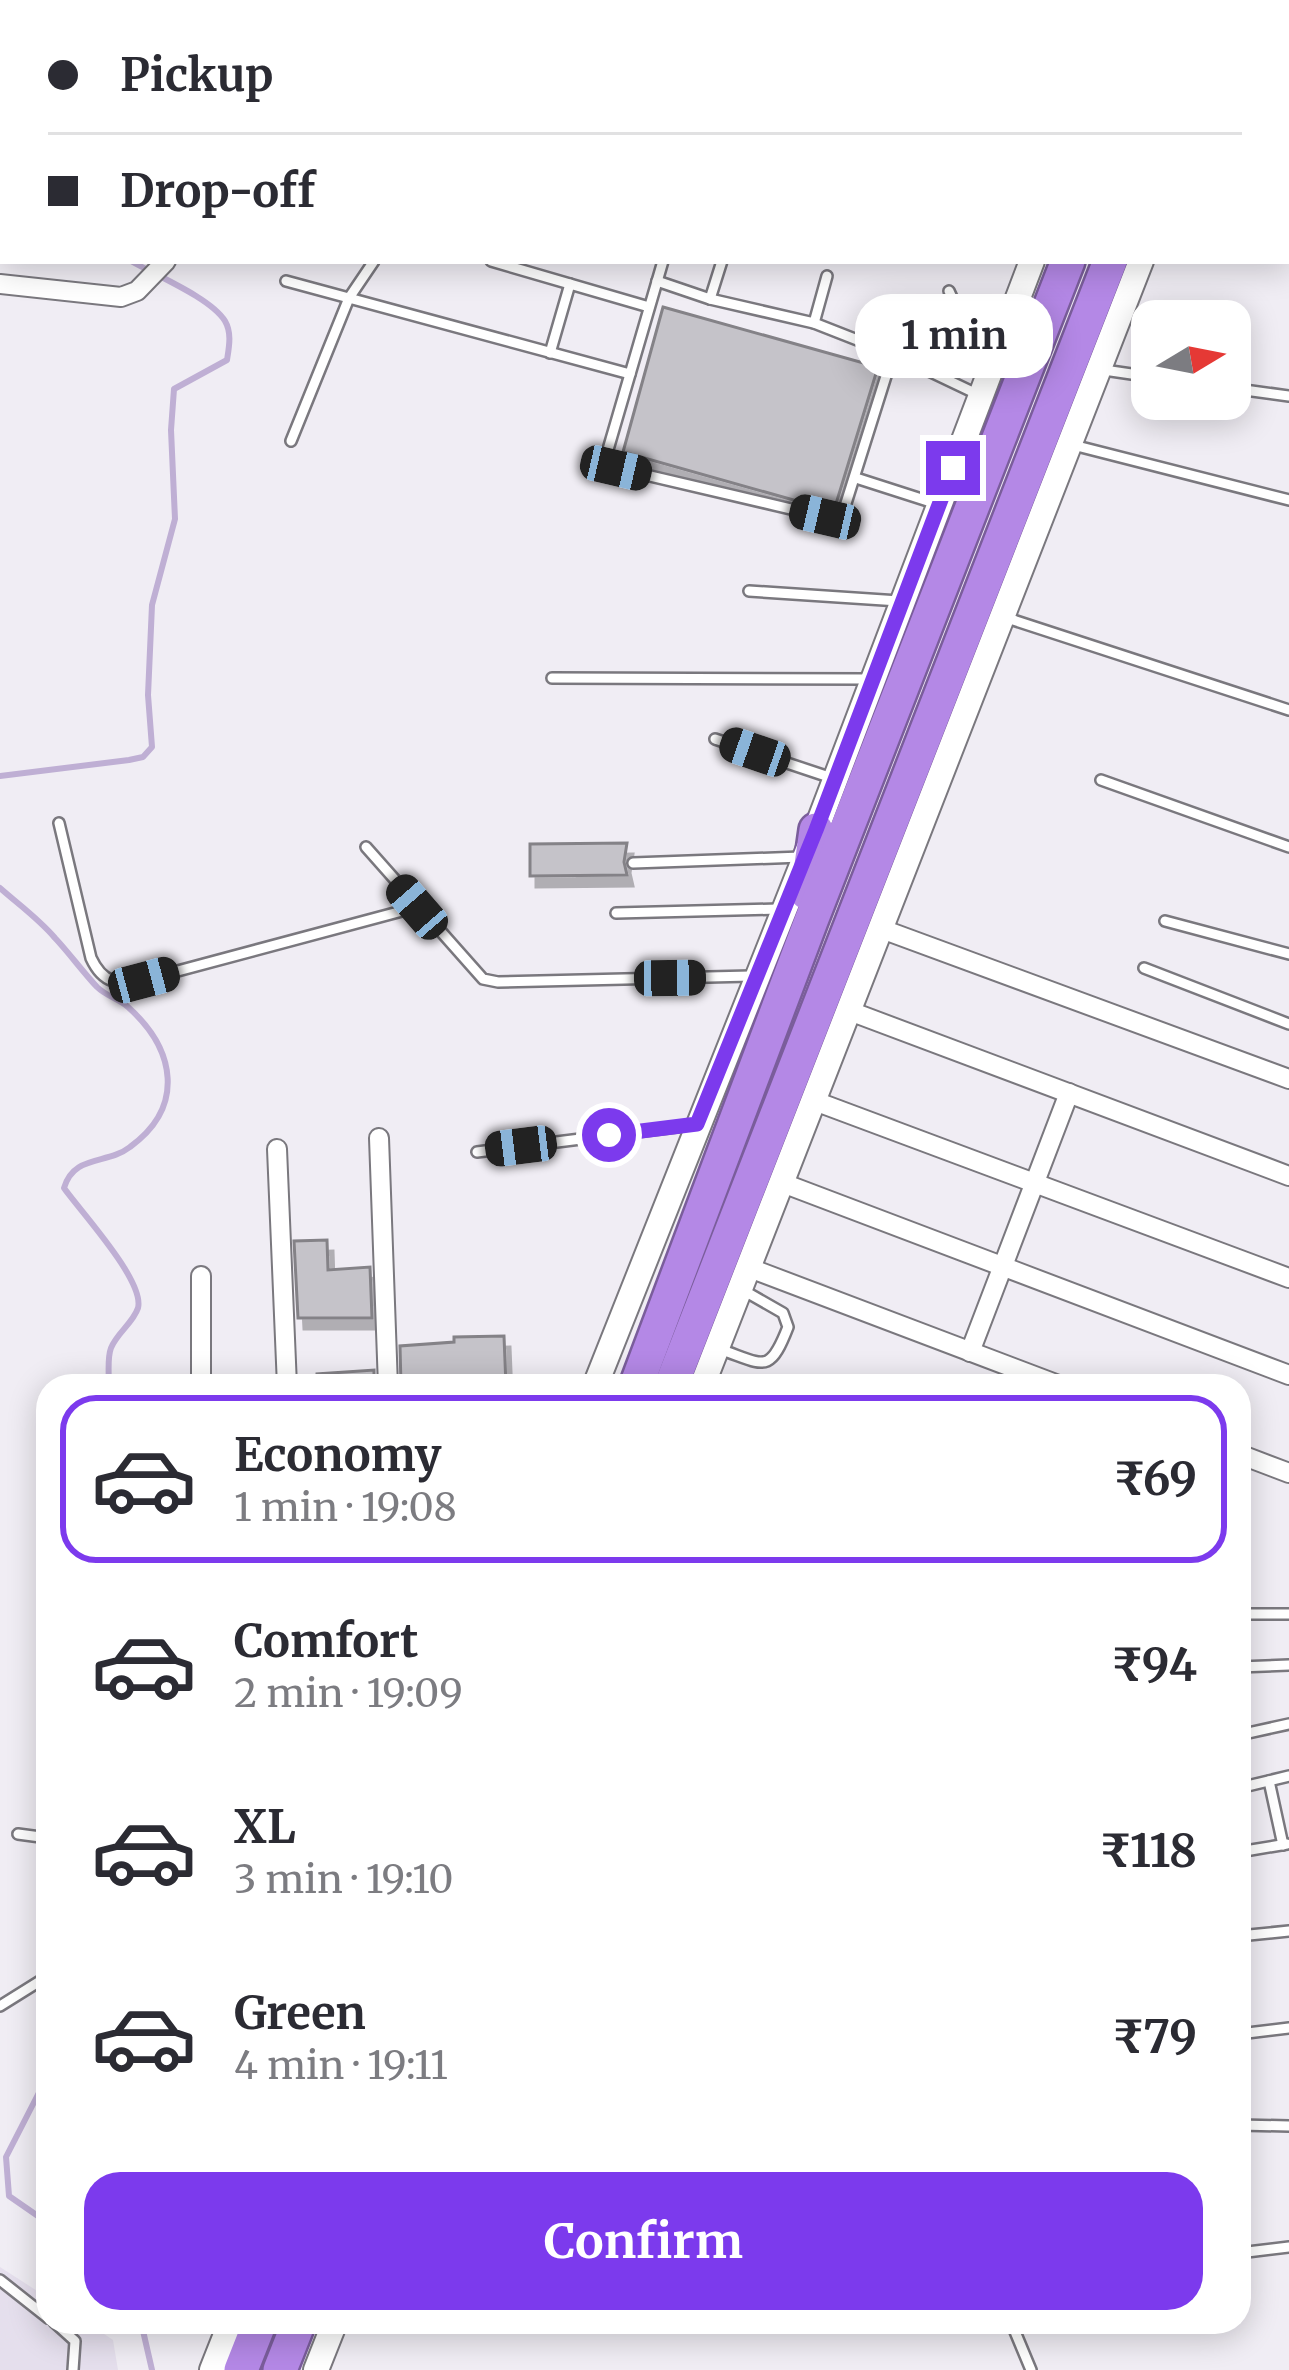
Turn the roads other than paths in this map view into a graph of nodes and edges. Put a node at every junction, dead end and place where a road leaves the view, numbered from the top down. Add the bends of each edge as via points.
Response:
1 (163, 264) edge
2 (372, 264) edge
3 (501, 264) edge
4 (662, 264) edge
5 (721, 264) edge
6 (1031, 264) edge
7 (1067, 264) edge
8 (1109, 264) edge
9 (1140, 264) edge
10 (826, 276) dead end
11 (657, 280) junction
12 (286, 281) dead end
13 (0, 284) edge
14 (569, 284) junction
15 (949, 291) dead end
16 (349, 298) junction
17 (710, 299) junction
18 (650, 307) junction
19 (814, 323) junction
20 (550, 353) junction
21 (893, 354) junction
22 (1098, 369) junction
23 (630, 374) junction
24 (1131, 374) edge
25 (984, 386) junction
26 (1251, 391) edge
27 (1289, 396) edge
28 (292, 441) dead end
29 (1069, 444) junction
30 (856, 478) junction
31 (1289, 500) edge
32 (940, 505) junction
33 (748, 591) dead end
34 (903, 601) junction
35 (1001, 616) junction
36 (552, 678) dead end
37 (874, 679) junction
38 (1289, 710) edge
39 (715, 739) dead end
40 (836, 779) junction
41 (1101, 780) dead end
42 (59, 823) dead end
43 (810, 844) junction
44 (366, 847) dead end
45 (1289, 847) edge
46 (633, 863) dead end
47 (417, 907) junction
48 (784, 909) junction
49 (616, 913) dead end
50 (1165, 921) dead end
51 (882, 922) junction
52 (798, 954) junction
53 (1289, 954) edge
54 (1144, 968) dead end
55 (757, 976) junction
56 (834, 976) junction
57 (847, 1010) junction
58 (1289, 1024) edge
59 (1289, 1078) edge
60 (1069, 1094) junction
61 (812, 1100) junction
62 (697, 1124) junction
63 (379, 1138) dead end
64 (277, 1149) dead end
65 (478, 1152) dead end
66 (1289, 1176) edge
67 (780, 1182) junction
68 (1035, 1184) junction
69 (1003, 1266) junction
70 (201, 1276) dead end
71 (744, 1278) junction
72 (1289, 1278) edge
73 (717, 1348) junction
74 (970, 1352) junction
75 (201, 1374) edge
76 (286, 1374) edge
77 (388, 1374) edge
78 (600, 1374) edge
79 (640, 1374) edge
80 (676, 1374) edge
81 (706, 1374) edge
82 (1028, 1374) edge
83 (1289, 1375) edge
84 (1251, 1459) edge
85 (1289, 1473) edge
86 (1251, 1614) edge
87 (1289, 1614) edge
88 (1289, 1665) edge
89 (1251, 1667) edge
90 (1289, 1724) edge
91 (1251, 1732) edge
92 (1289, 1776) edge
93 (1270, 1781) junction
94 (1251, 1785) edge
95 (18, 1834) dead end
96 (36, 1836) edge
97 (1286, 1844) edge
98 (1251, 1850) edge
99 (1289, 1931) edge
100 (1251, 1935) edge
101 (36, 1984) edge
102 (0, 2006) edge
103 (1289, 2028) edge
104 (1251, 2033) edge
105 (1251, 2125) edge
106 (1289, 2126) edge
107 (1289, 2247) edge
108 (1251, 2252) edge
109 (0, 2280) edge
110 (36, 2308) edge
111 (67, 2334) edge
112 (226, 2334) edge
113 (255, 2334) edge
114 (294, 2334) edge
115 (330, 2334) edge
116 (1016, 2334) edge
117 (73, 2370) edge
118 (212, 2370) edge
119 (241, 2370) edge
120 (280, 2370) edge
121 (316, 2370) edge
122 (1031, 2370) edge

1 - 13 street via 137,291 110,297
2 - 16 lane
3 - 14 lane
4 - 11 lane
5 - 17 lane
6 - 25 street
7 - 52 highway
8 - 56 highway
9 - 22 street
10 - 19 lane
11 - 17 lane
11 - 18 lane
12 - 16 lane
14 - 18 lane
14 - 20 lane
15 - 25 lane
16 - 20 lane
16 - 28 lane
17 - 19 lane
18 - 23 lane
19 - 21 lane
20 - 23 lane
21 - 25 lane
21 - 30 lane
22 - 24 lane
22 - 29 street
23 - 30 lane via 607,453 616,468 835,518 846,510
25 - 32 street
26 - 27 lane
29 - 31 lane
29 - 35 street
30 - 32 lane
32 - 34 street
33 - 34 lane
34 - 37 street
35 - 38 lane
35 - 51 street
36 - 37 lane
37 - 40 street
39 - 40 lane
40 - 43 street
41 - 45 lane
42 - 47 lane via 91,958 110,982 144,980
43 - 46 lane
43 - 48 street
43 - 52 highway
44 - 47 lane
47 - 55 lane via 482,979
48 - 49 lane
48 - 55 street
50 - 53 lane
51 - 56 highway
51 - 57 street
51 - 59 street
52 - 79 highway
54 - 58 lane
55 - 62 street
56 - 80 highway
57 - 60 street
57 - 61 street
60 - 66 street
60 - 68 street
61 - 67 street
61 - 68 street
62 - 65 lane
62 - 78 street
63 - 77 street
64 - 76 street
67 - 69 street
67 - 71 street
68 - 69 street
68 - 72 street
69 - 74 street
69 - 83 street
70 - 75 street
71 - 73 street
71 - 73 lane via 788,1318 777,1356 761,1363
71 - 74 street
73 - 81 street
74 - 82 street
84 - 85 street
86 - 87 lane
88 - 89 lane
90 - 91 lane
92 - 93 lane
93 - 94 lane
93 - 97 lane
95 - 96 lane
97 - 98 lane
99 - 100 lane
101 - 102 lane
103 - 104 lane
105 - 106 lane
107 - 108 lane
109 - 110 lane
111 - 117 lane via 75,2341
112 - 118 street
113 - 119 highway
114 - 120 highway
115 - 121 street
116 - 122 lane

